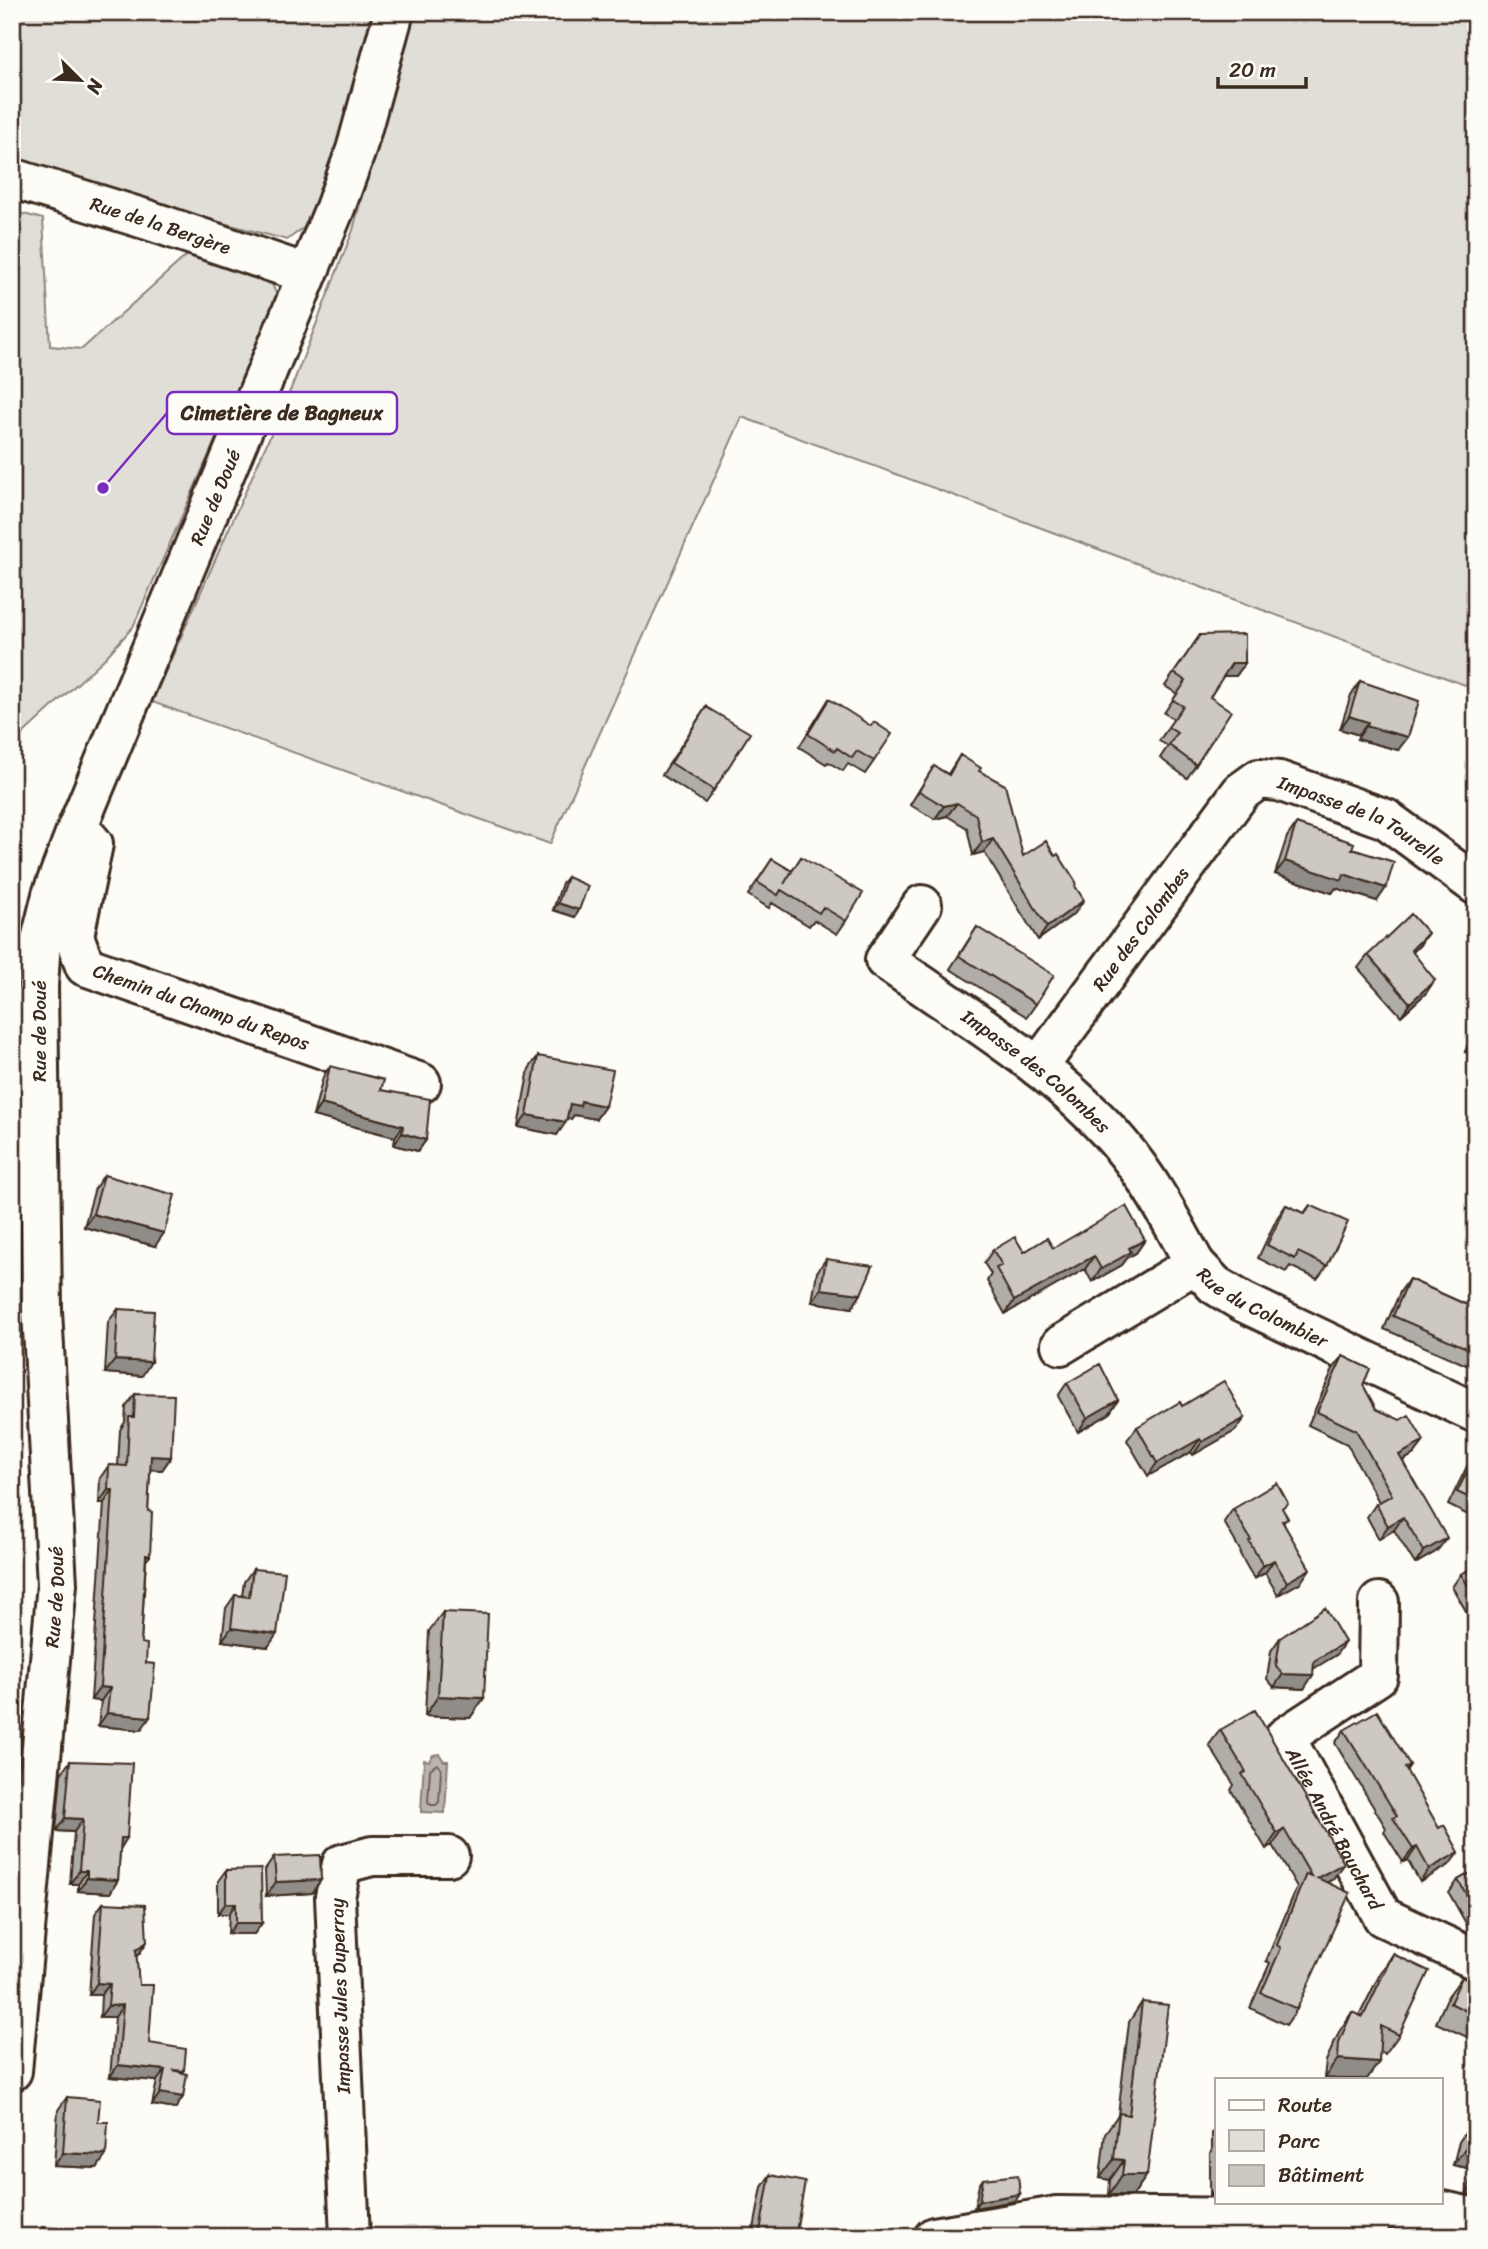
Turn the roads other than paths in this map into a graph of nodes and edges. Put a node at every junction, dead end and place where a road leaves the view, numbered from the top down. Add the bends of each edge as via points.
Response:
1 (394, 12) edge
2 (12, 178) edge
3 (307, 274) junction
4 (1241, 792) joint
5 (78, 825) junction
6 (1476, 886) edge
7 (922, 905) dead end
8 (1038, 1067) junction
9 (421, 1083) dead end
10 (1195, 1264) junction
11 (1061, 1345) dead end
12 (1476, 1413) edge
13 (1379, 1602) dead end
14 (449, 1856) dead end
15 (1476, 1960) edge
16 (12, 2071) edge
17 (1476, 2218) edge
18 (350, 2237) edge
19 (934, 2237) edge

1 - 3 street, Rue de Doué via 356,150
2 - 3 street, Rue de la Bergère
3 - 5 street, Rue de Doué
4 - 6 street, Impasse de la Tourelle via 1259,779 1279,781 1386,819
4 - 8 street, Rue des Colombes
5 - 9 street, Chemin du Champ du Repos via 93,844 74,936 85,966
5 - 16 street, Rue de Doué via 49,906 38,986 42,1311 57,1584
7 - 8 street, Impasse des Colombes via 885,960
8 - 10 street, Impasse des Colombes via 1118,1143 1152,1188
10 - 11 street, Rue du Colombier
10 - 12 street, Rue du Colombier via 1243,1303
13 - 15 street, Allée André Bauchard via 1378,1676 1285,1738 1383,1917
14 - 18 street, Impasse Jules Duperray via 372,1856 342,1864 335,1897
17 - 19 street via 1443,2211 1260,2218 1057,2216

